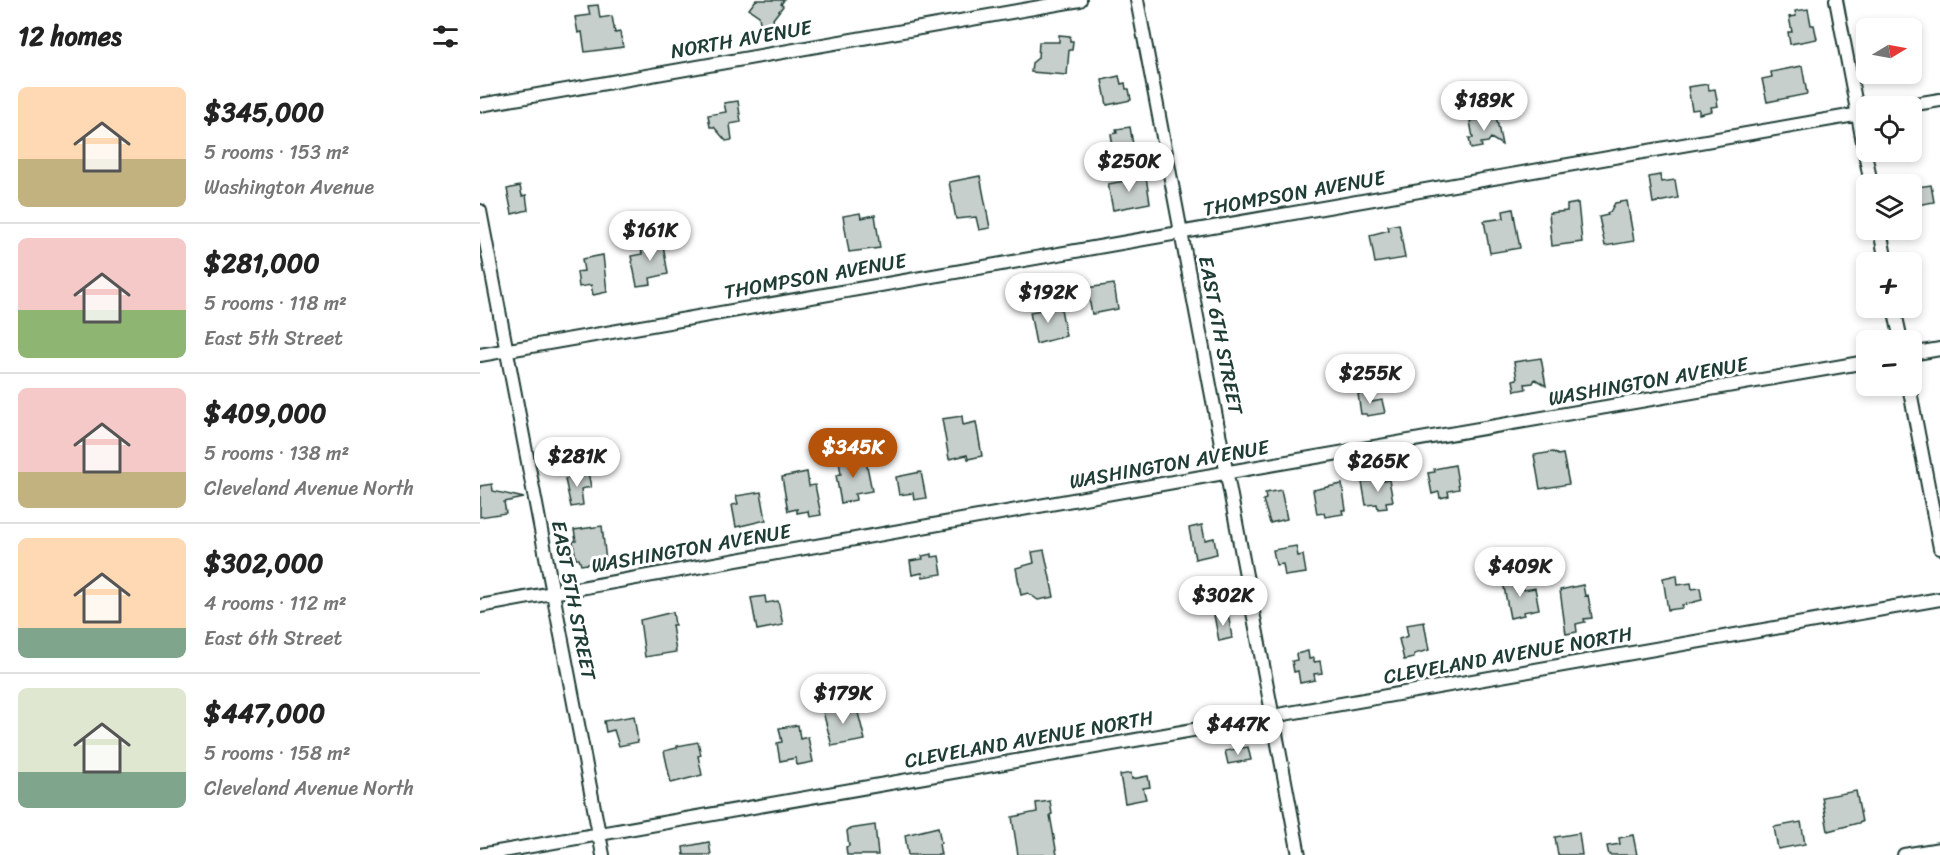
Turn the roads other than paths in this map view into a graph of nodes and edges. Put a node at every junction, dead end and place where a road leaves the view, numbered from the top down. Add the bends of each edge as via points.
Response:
1 (1080, 0) edge
2 (1137, 0) edge
3 (1836, 0) edge
4 (1858, 96) edge
5 (1940, 100) edge
6 (1922, 103) edge
7 (480, 105) edge
8 (1856, 115) edge
9 (480, 211) edge
10 (1181, 232) junction
11 (1940, 349) edge
12 (506, 350) junction
13 (1922, 352) edge
14 (480, 355) edge
15 (1856, 364) edge
16 (1911, 396) edge
17 (1227, 473) junction
18 (1940, 548) edge
19 (552, 593) junction
20 (1940, 599) edge
21 (480, 606) edge
22 (1272, 716) junction
23 (598, 834) junction
24 (1940, 849) edge
25 (480, 855) edge
26 (603, 855) edge
27 (1299, 855) edge
28 (1904, 855) edge

1 - 7 street, NORTH AVENUE
2 - 10 street, EAST 6TH STREET
3 - 4 street
5 - 6 street
8 - 10 street, THOMPSON AVENUE
9 - 12 street, EAST 5TH STREET
10 - 12 street, THOMPSON AVENUE
10 - 17 street, EAST 6TH STREET
11 - 13 street
12 - 14 street, THOMPSON AVENUE
12 - 19 street, EAST 5TH STREET
15 - 17 street, WASHINGTON AVENUE
16 - 18 street
17 - 19 street, WASHINGTON AVENUE
17 - 22 street, EAST 6TH STREET
19 - 21 street, WASHINGTON AVENUE
19 - 23 street, EAST 5TH STREET
20 - 22 street, CLEVELAND AVENUE NORTH
22 - 23 street, CLEVELAND AVENUE NORTH
22 - 27 street, EAST 6TH STREET
23 - 25 street, CLEVELAND AVENUE NORTH
23 - 26 street, EAST 5TH STREET
24 - 28 street

